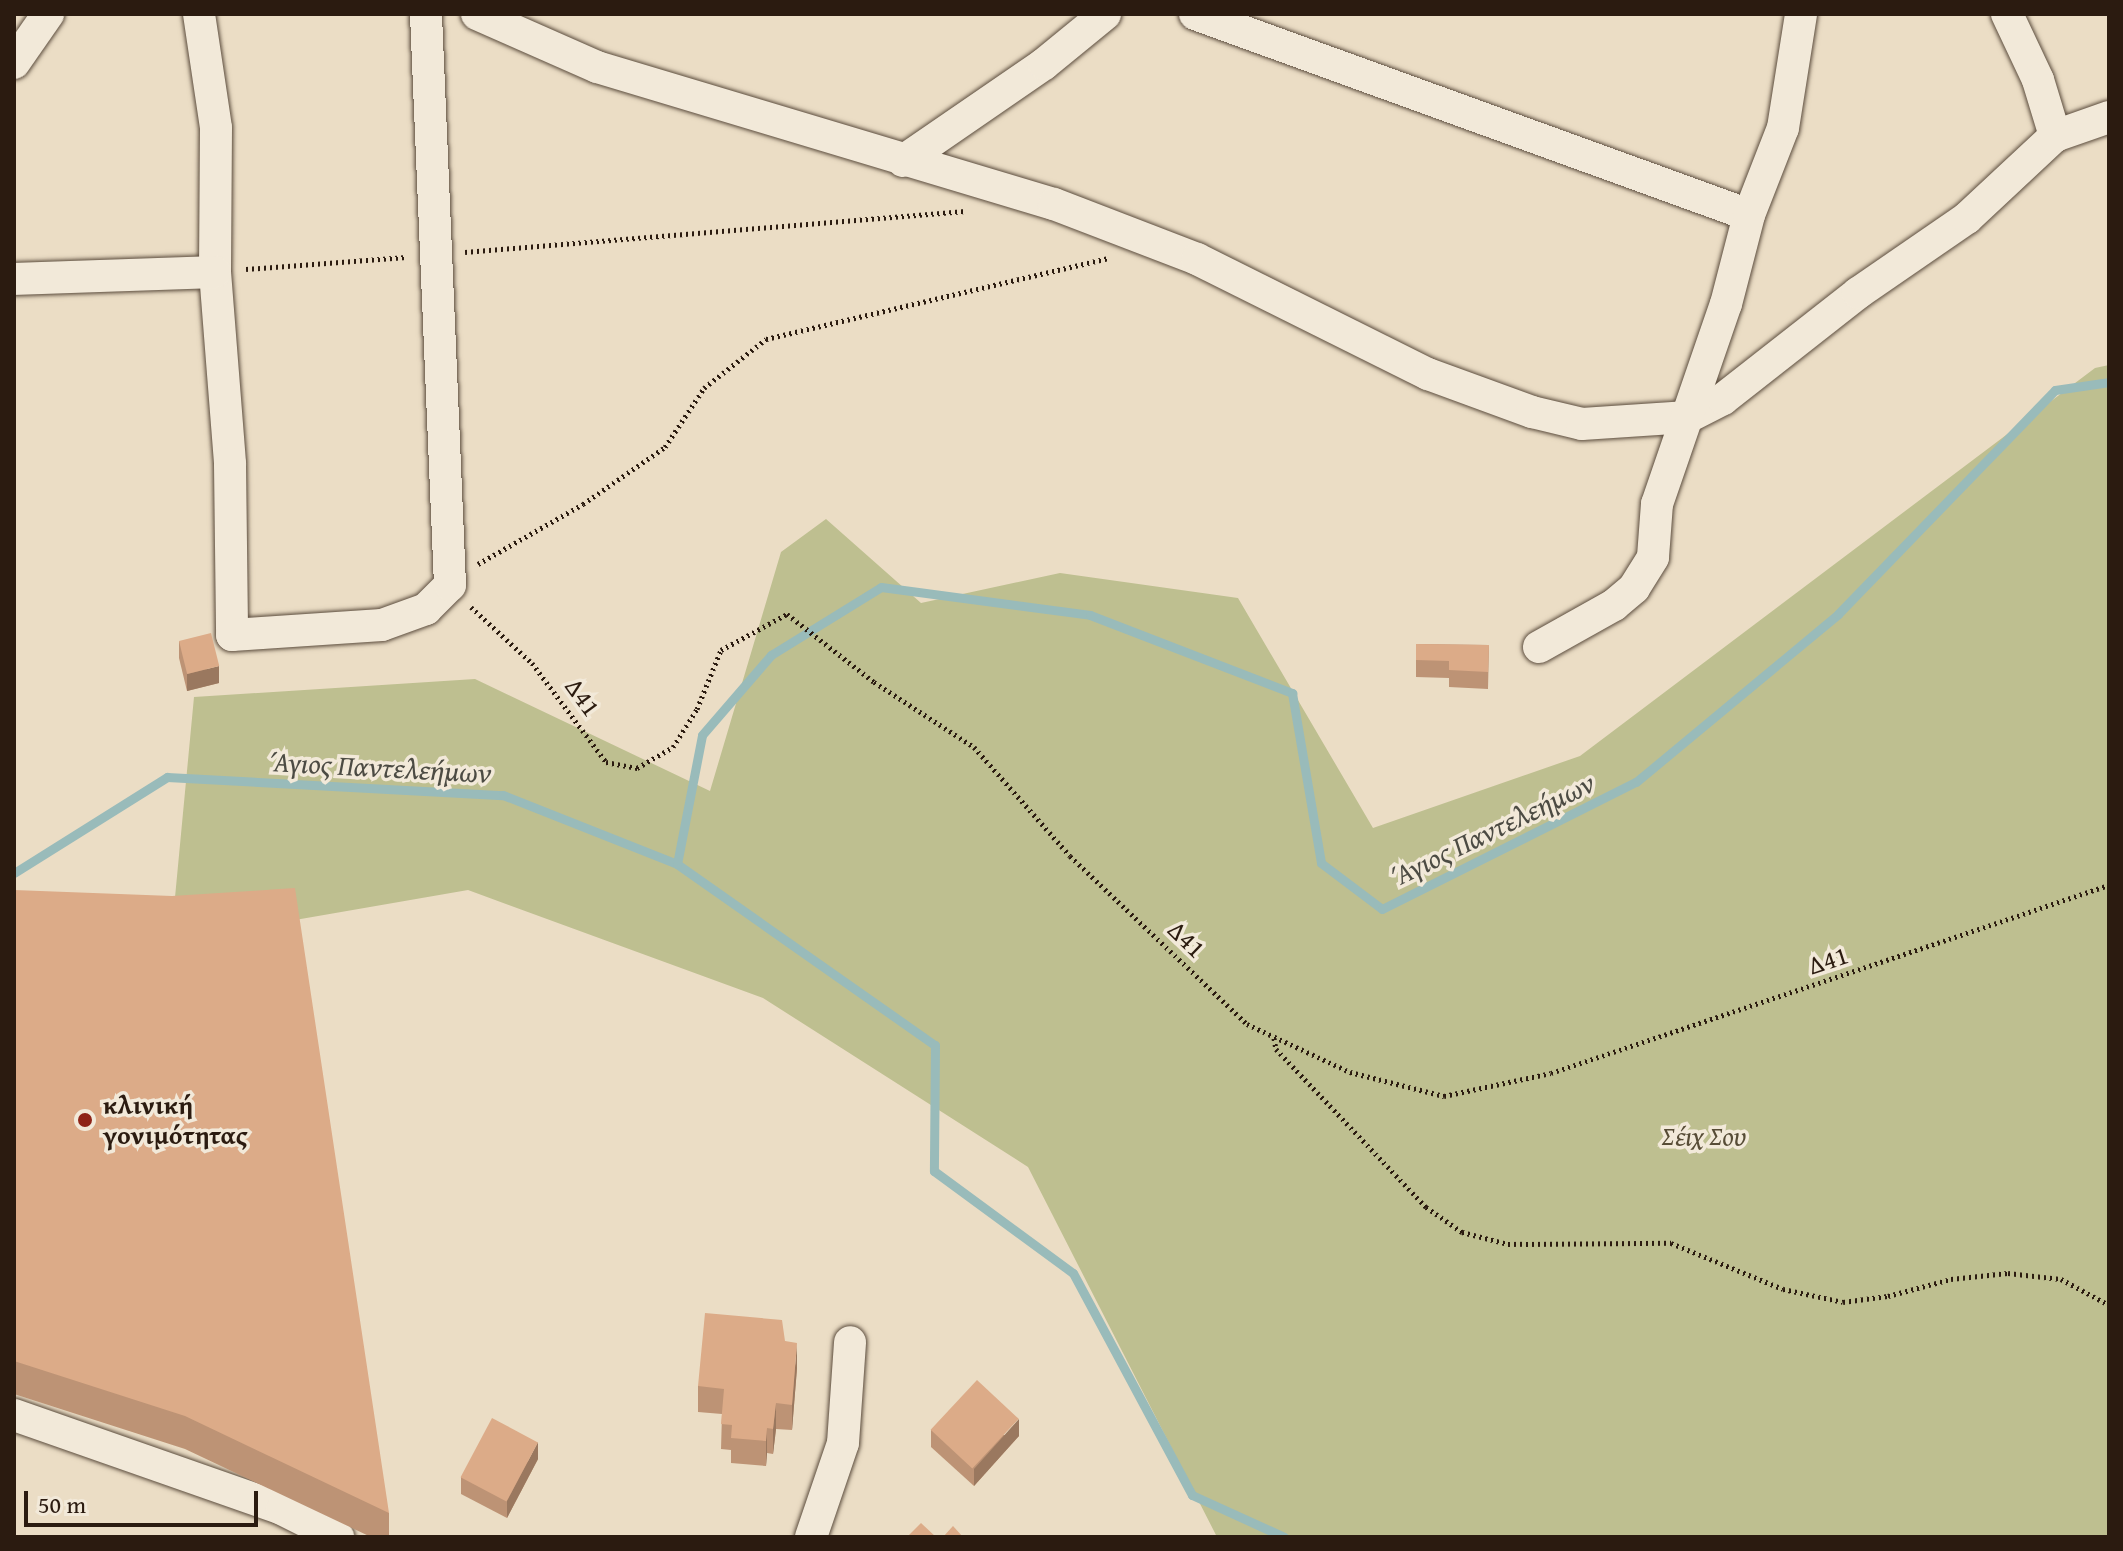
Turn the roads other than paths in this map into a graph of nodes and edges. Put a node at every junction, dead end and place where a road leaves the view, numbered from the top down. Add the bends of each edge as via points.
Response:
1 (48, 14) edge
2 (199, 14) edge
3 (426, 14) edge
4 (477, 14) edge
5 (1105, 14) edge
6 (1195, 14) edge
7 (1801, 14) edge
8 (2007, 14) edge
9 (516, 22) edge
10 (14, 63) edge
11 (2109, 117) edge
12 (2055, 136) junction
13 (903, 161) junction
14 (1749, 215) junction
15 (215, 272) junction
16 (14, 279) edge
17 (1688, 417) junction
18 (1539, 647) dead end
19 (850, 1342) dead end
20 (14, 1415) edge
21 (338, 1537) edge
22 (811, 1537) edge

1 - 10 street
2 - 15 street via 216,128
3 - 15 street via 450,585 426,609 382,625 232,635 230,464
4 - 9 street
5 - 13 street via 1053,57
6 - 14 street
7 - 14 street via 1783,128
8 - 12 street via 2038,80
9 - 13 street via 597,67
11 - 12 street
12 - 17 street via 1967,218 1858,293 1764,372
13 - 17 street via 1054,204 1167,247 1428,374 1532,412 1582,424
14 - 17 street
15 - 16 street
17 - 18 street via 1657,504 1656,542 1646,573 1614,605
19 - 22 street via 843,1443
20 - 21 street via 282,1509

